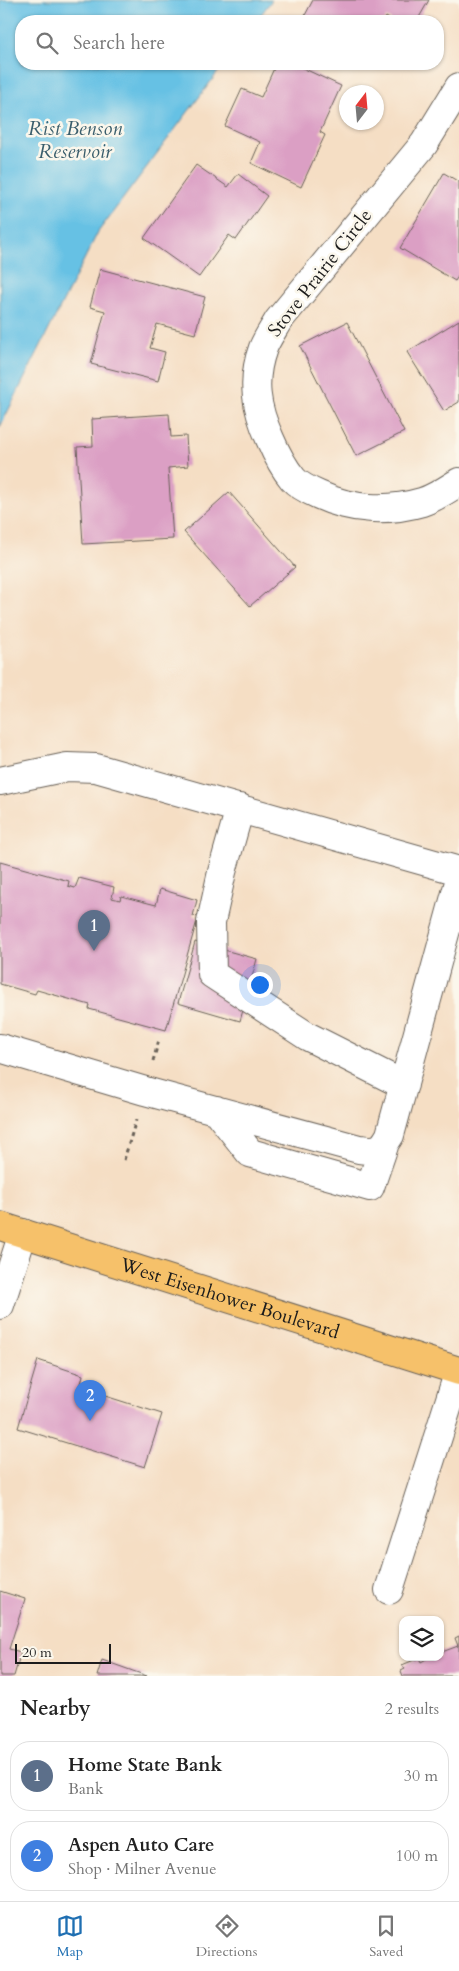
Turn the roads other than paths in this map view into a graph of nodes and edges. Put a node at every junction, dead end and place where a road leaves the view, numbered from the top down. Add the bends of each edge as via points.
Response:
1 (459, 87) edge
2 (459, 482) edge
3 (0, 781) edge
4 (240, 808) junction
5 (459, 871) edge
6 (459, 882) edge
7 (0, 1048) edge
8 (404, 1085) junction
9 (216, 1110) junction
10 (384, 1146) junction
11 (12, 1230) edge
12 (0, 1305) edge
13 (459, 1371) edge
14 (389, 1590) dead end

1 - 2 street, Stove Prairie Circle via 424,144 278,321 263,347 256,381 257,403 278,456 294,480 311,492 352,507 374,509 423,501
3 - 4 street via 67,767 96,768
4 - 5 street
4 - 8 street via 211,922 212,974 307,1036
6 - 8 street
7 - 9 street
8 - 10 street
9 - 10 street via 359,1149 374,1151
9 - 10 street via 250,1153 370,1188
11 - 12 street
11 - 13 highway, West Eisenhower Boulevard
13 - 14 street

